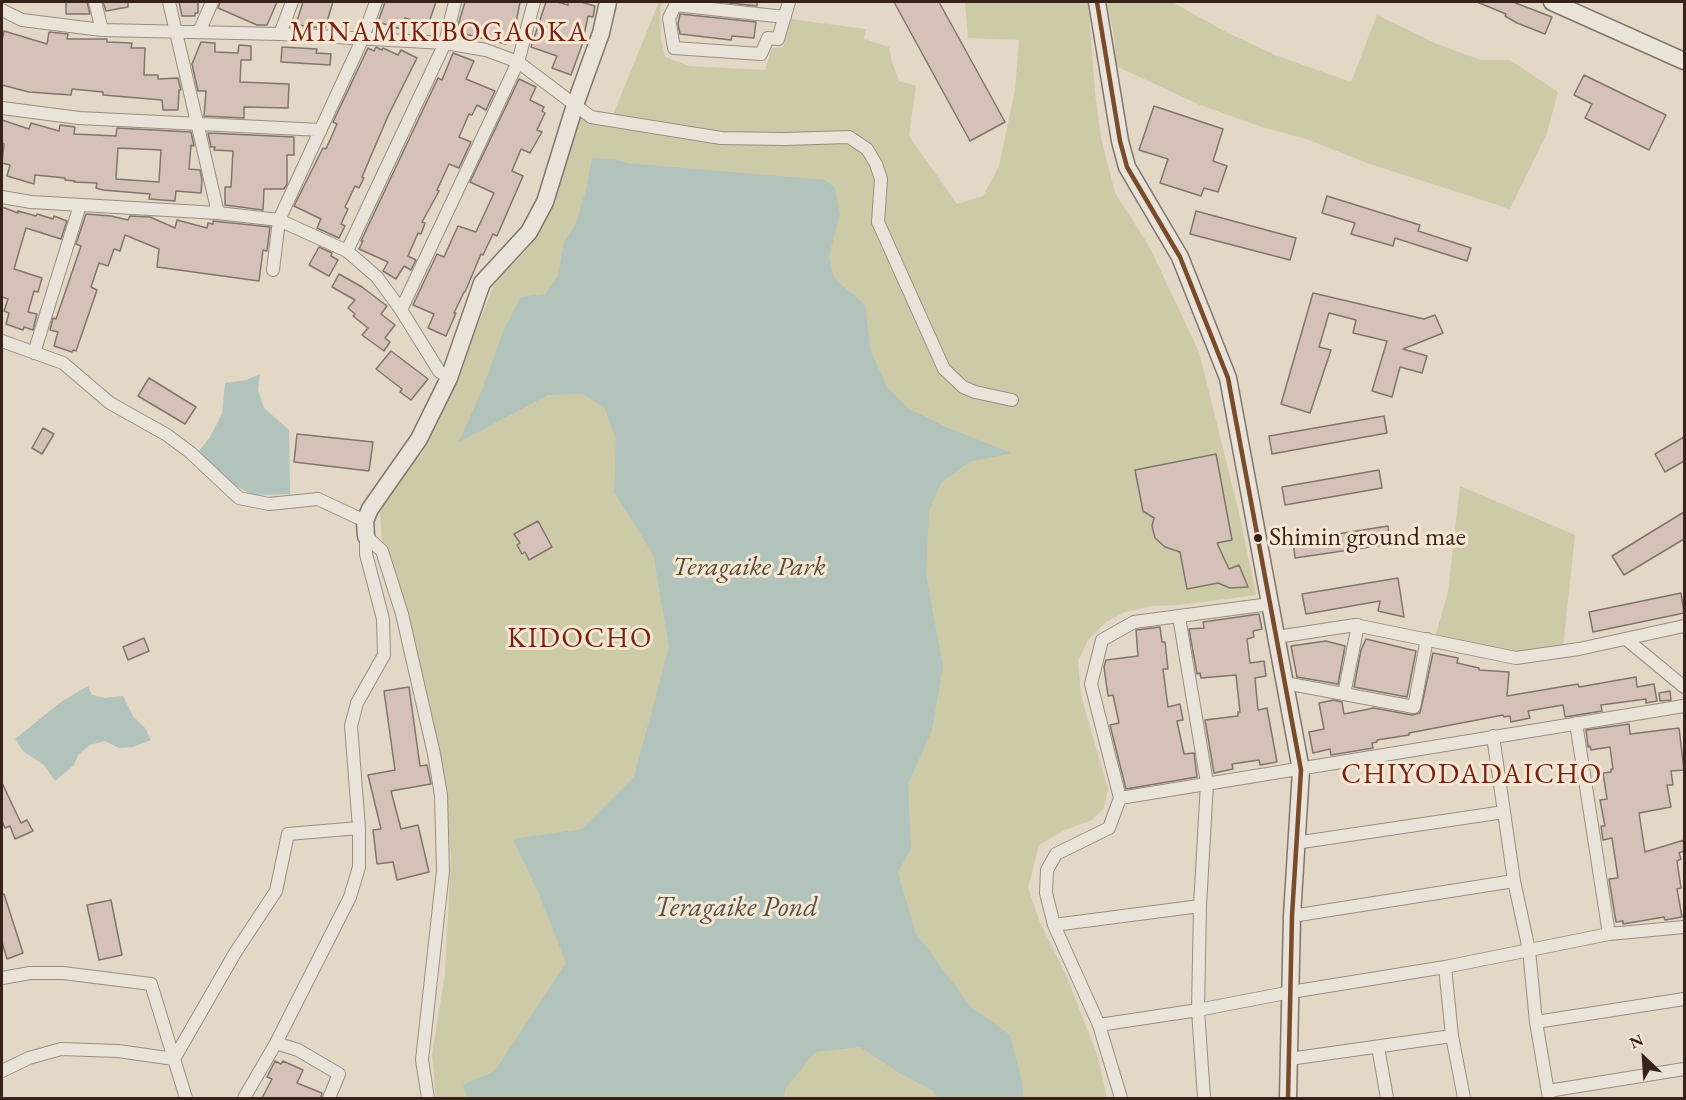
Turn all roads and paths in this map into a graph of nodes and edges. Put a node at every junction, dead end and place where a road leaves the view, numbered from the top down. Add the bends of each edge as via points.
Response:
1 (95, 2) edge
2 (169, 2) edge
3 (212, 2) edge
4 (292, 2) edge
5 (376, 2) edge
6 (455, 2) edge
7 (534, 2) edge
8 (608, 2) edge
9 (789, 2) edge
10 (1097, 2) edge
11 (1552, 2) edge
12 (676, 3) edge
13 (2, 10) edge
14 (785, 17) junction
15 (102, 30) junction
16 (176, 32) junction
17 (199, 32) junction
18 (280, 34) junction
19 (362, 40) junction
20 (445, 43) junction
21 (1684, 61) edge
22 (518, 62) junction
23 (575, 105) junction
24 (2, 108) edge
25 (197, 124) junction
26 (321, 129) junction
27 (2, 197) edge
28 (81, 205) junction
29 (218, 213) junction
30 (279, 220) junction
31 (346, 251) junction
32 (273, 270) dead end
33 (401, 310) junction
34 (2, 341) edge
35 (34, 353) junction
36 (449, 378) junction
37 (1012, 400) dead end
38 (365, 528) junction
39 (1270, 604) junction
40 (1179, 617) junction
41 (1358, 625) junction
42 (1684, 626) edge
43 (1277, 637) junction
44 (1427, 639) junction
45 (1626, 639) junction
46 (1286, 683) junction
47 (1684, 687) edge
48 (1344, 694) junction
49 (1684, 706) edge
50 (1576, 723) junction
51 (1493, 736) junction
52 (1301, 770) junction
53 (1207, 783) junction
54 (1120, 798) junction
55 (1504, 812) junction
56 (359, 828) junction
57 (1295, 843) junction
58 (1515, 881) junction
59 (1200, 906) junction
60 (1292, 916) junction
61 (1054, 925) junction
62 (1684, 927) edge
63 (1609, 934) junction
64 (1529, 950) junction
65 (1445, 967) junction
66 (2, 978) edge
67 (1291, 992) junction
68 (1684, 999) edge
69 (1198, 1010) junction
70 (1536, 1022) junction
71 (1099, 1025) junction
72 (1452, 1036) junction
73 (276, 1043) junction
74 (1378, 1047) junction
75 (174, 1059) junction
76 (1289, 1059) junction
77 (1684, 1069) edge
78 (2, 1071) edge
79 (1549, 1095) edge
80 (186, 1098) edge
81 (244, 1098) edge
82 (329, 1098) edge
83 (428, 1098) edge
84 (1121, 1098) edge
85 (1204, 1098) edge
86 (1288, 1098) edge
87 (1387, 1098) edge
88 (1464, 1098) edge

1 - 15 street
2 - 16 street
3 - 17 street
4 - 18 street
5 - 19 street
6 - 20 street
7 - 22 street
8 - 23 street
9 - 14 street
10 - 39 street via 1127,167 1180,256 1228,378
11 - 21 street
12 - 14 street
12 - 14 street via 669,18 674,48 761,54 768,38 778,39
13 - 15 street via 21,20
15 - 16 street
16 - 17 street
16 - 25 street
17 - 18 street
18 - 19 street
19 - 20 street
19 - 26 street
20 - 22 street via 486,50
20 - 31 street
22 - 23 street
22 - 33 street
23 - 36 street via 545,202 529,232 482,283
23 - 37 street via 591,117 689,134 784,140 849,137 867,149 881,178 878,222 944,369 963,387
24 - 25 street via 80,118
25 - 26 street
25 - 29 street
26 - 30 street
27 - 28 street
28 - 29 street
28 - 35 street
29 - 30 street
30 - 31 street
30 - 32 street
31 - 33 street via 377,277
33 - 36 street via 439,371
34 - 35 street
35 - 38 street via 63,363 110,403 167,435 239,498 269,504 318,499
36 - 38 street via 419,439 370,509
38 - 56 street via 366,554 383,619 384,655 357,703 351,726
38 - 83 street via 382,551 402,614 441,795 443,871 422,1059
39 - 40 street
39 - 43 street
40 - 53 street
40 - 54 street via 1134,622 1102,640 1091,684
41 - 43 street
41 - 44 street
41 - 48 street
42 - 45 street
43 - 46 street
44 - 45 street via 1516,658
44 - 48 street via 1414,707
45 - 47 street
46 - 48 street
46 - 52 street
49 - 50 street
50 - 51 street
50 - 63 street
51 - 52 street
51 - 55 street
52 - 53 street
52 - 57 street
53 - 54 street
53 - 59 street
54 - 61 street via 1109,828 1056,854 1047,870 1046,893
55 - 57 street
55 - 58 street
56 - 73 street via 359,867 350,897
56 - 75 street via 288,834 276,891 235,952
57 - 60 street
58 - 60 street
58 - 64 street
59 - 61 street
59 - 69 street
60 - 67 street
61 - 71 street
62 - 63 street
63 - 64 street
64 - 65 street
64 - 70 street
65 - 67 street
65 - 72 street
66 - 75 street via 63,973 151,984
67 - 69 street
67 - 76 street
68 - 70 street
69 - 71 street
69 - 85 street
70 - 79 street
71 - 84 street
72 - 74 street
72 - 88 street
73 - 81 street
73 - 82 street via 298,1050 339,1074
74 - 76 street
74 - 87 street
75 - 78 street via 118,1051 61,1049
75 - 80 street
76 - 86 street
77 - 79 street

